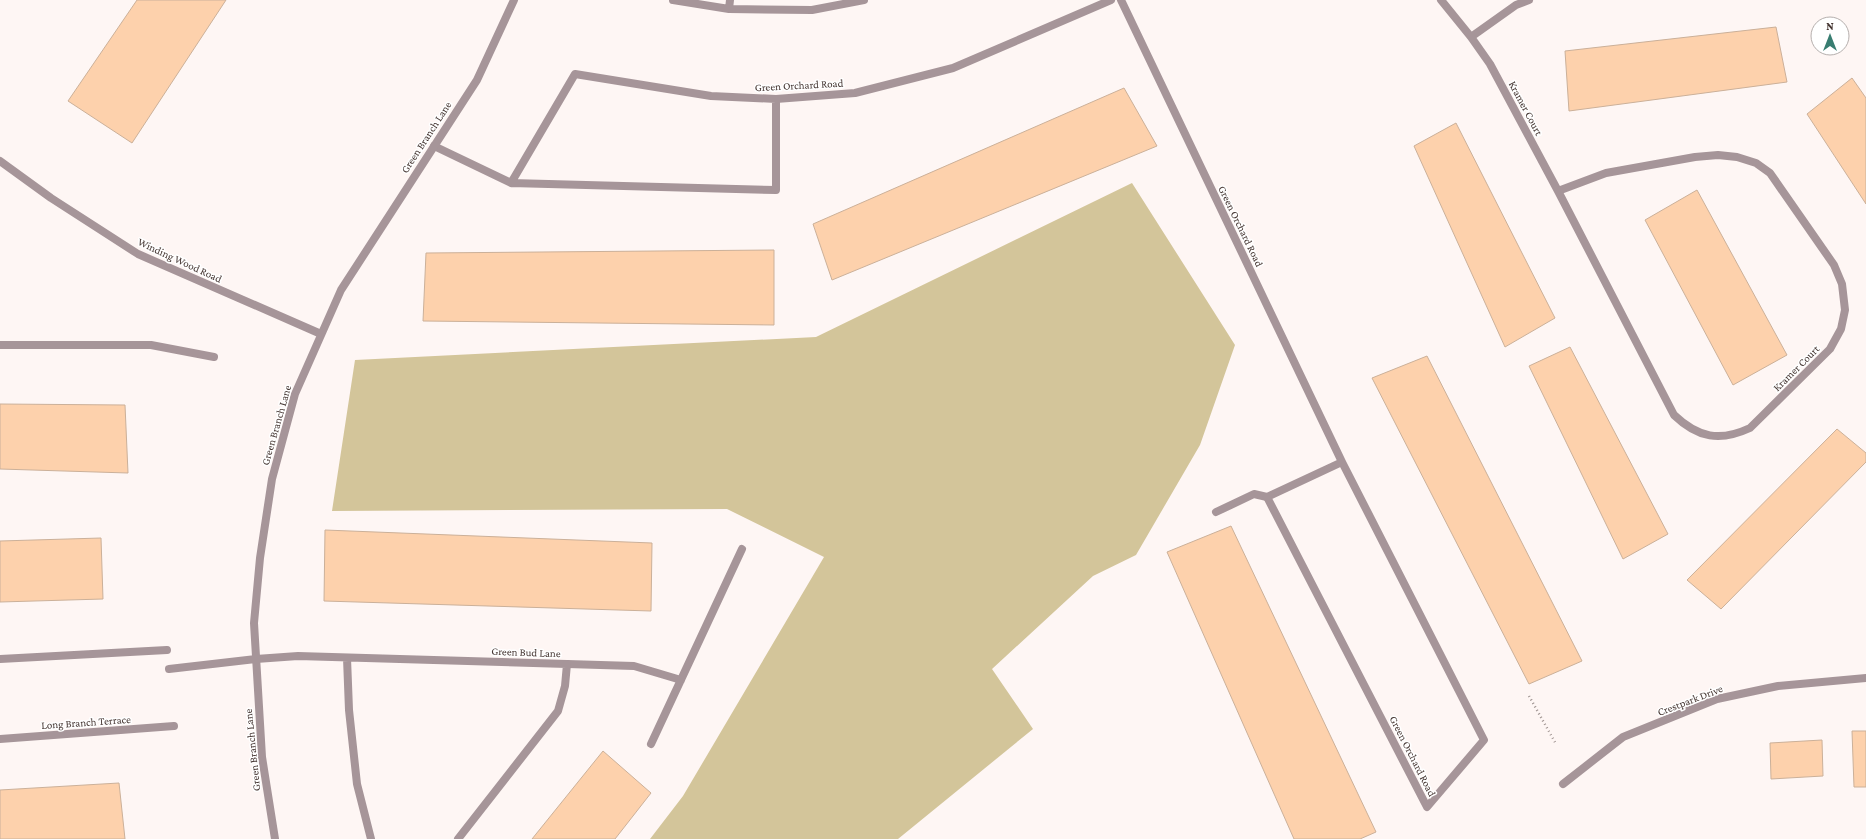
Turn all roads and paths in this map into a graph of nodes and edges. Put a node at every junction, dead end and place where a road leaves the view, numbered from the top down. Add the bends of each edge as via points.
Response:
1 (514, 0) edge
2 (673, 0) edge
3 (730, 0) edge
4 (864, 0) edge
5 (1111, 0) edge
6 (1121, 0) edge
7 (1441, 0) edge
8 (1529, 0) edge
9 (730, 9) junction
10 (1471, 37) junction
11 (776, 99) junction
12 (434, 146) junction
13 (0, 161) edge
14 (511, 183) junction
15 (1558, 191) junction
16 (322, 334) junction
17 (0, 345) edge
18 (214, 357) dead end
19 (1342, 462) junction
20 (1267, 497) junction
21 (1216, 512) dead end
22 (742, 549) dead end
23 (167, 650) dead end
24 (0, 658) edge
25 (347, 658) junction
26 (256, 659) junction
27 (567, 664) junction
28 (169, 669) dead end
29 (1866, 678) edge
30 (681, 680) junction
31 (1529, 696) dead end
32 (174, 726) dead end
33 (0, 739) edge
34 (651, 744) dead end
35 (1556, 744) dead end
36 (1564, 784) dead end
37 (275, 839) edge
38 (371, 839) edge
39 (458, 839) edge

1 - 12 street, Green Branch Lane via 477,80
2 - 9 street
3 - 9 street
4 - 9 street via 812,10
5 - 11 street, Green Orchard Road via 953,68 855,93
6 - 19 street, Green Orchard Road
7 - 10 street, Kramer Court
8 - 10 street via 1516,5
10 - 15 street, Kramer Court via 1490,64
11 - 14 street, Green Orchard Road via 711,96 575,74
11 - 14 street via 776,190
12 - 14 street
12 - 16 street, Green Branch Lane via 341,290
13 - 16 street, Winding Wood Road via 51,198 138,254
15 - 15 street, Kramer Court via 1674,415 1685,426 1702,434 1720,437 1735,435 1750,428 1830,349 1841,329 1845,310 1842,284 1834,265 1770,173 1756,163 1738,157 1718,155 1695,157 1606,173
16 - 26 street, Green Branch Lane via 295,394 272,479 260,558 254,624
17 - 18 street via 151,345
19 - 20 street
19 - 20 street, Green Orchard Road via 1484,740 1427,807
20 - 21 street via 1254,494
22 - 30 street
23 - 24 street
25 - 26 street, Green Bud Lane via 298,656
25 - 27 street, Green Bud Lane
25 - 38 street via 349,710 357,784
26 - 28 street
26 - 37 street, Green Branch Lane via 262,757
27 - 30 street via 634,666
27 - 39 street, Green Bud Lane via 565,686 558,711
29 - 36 street, Crestpark Drive via 1778,686 1717,699 1623,738
30 - 34 street
31 - 35 path
32 - 33 street, Long Branch Terrace

